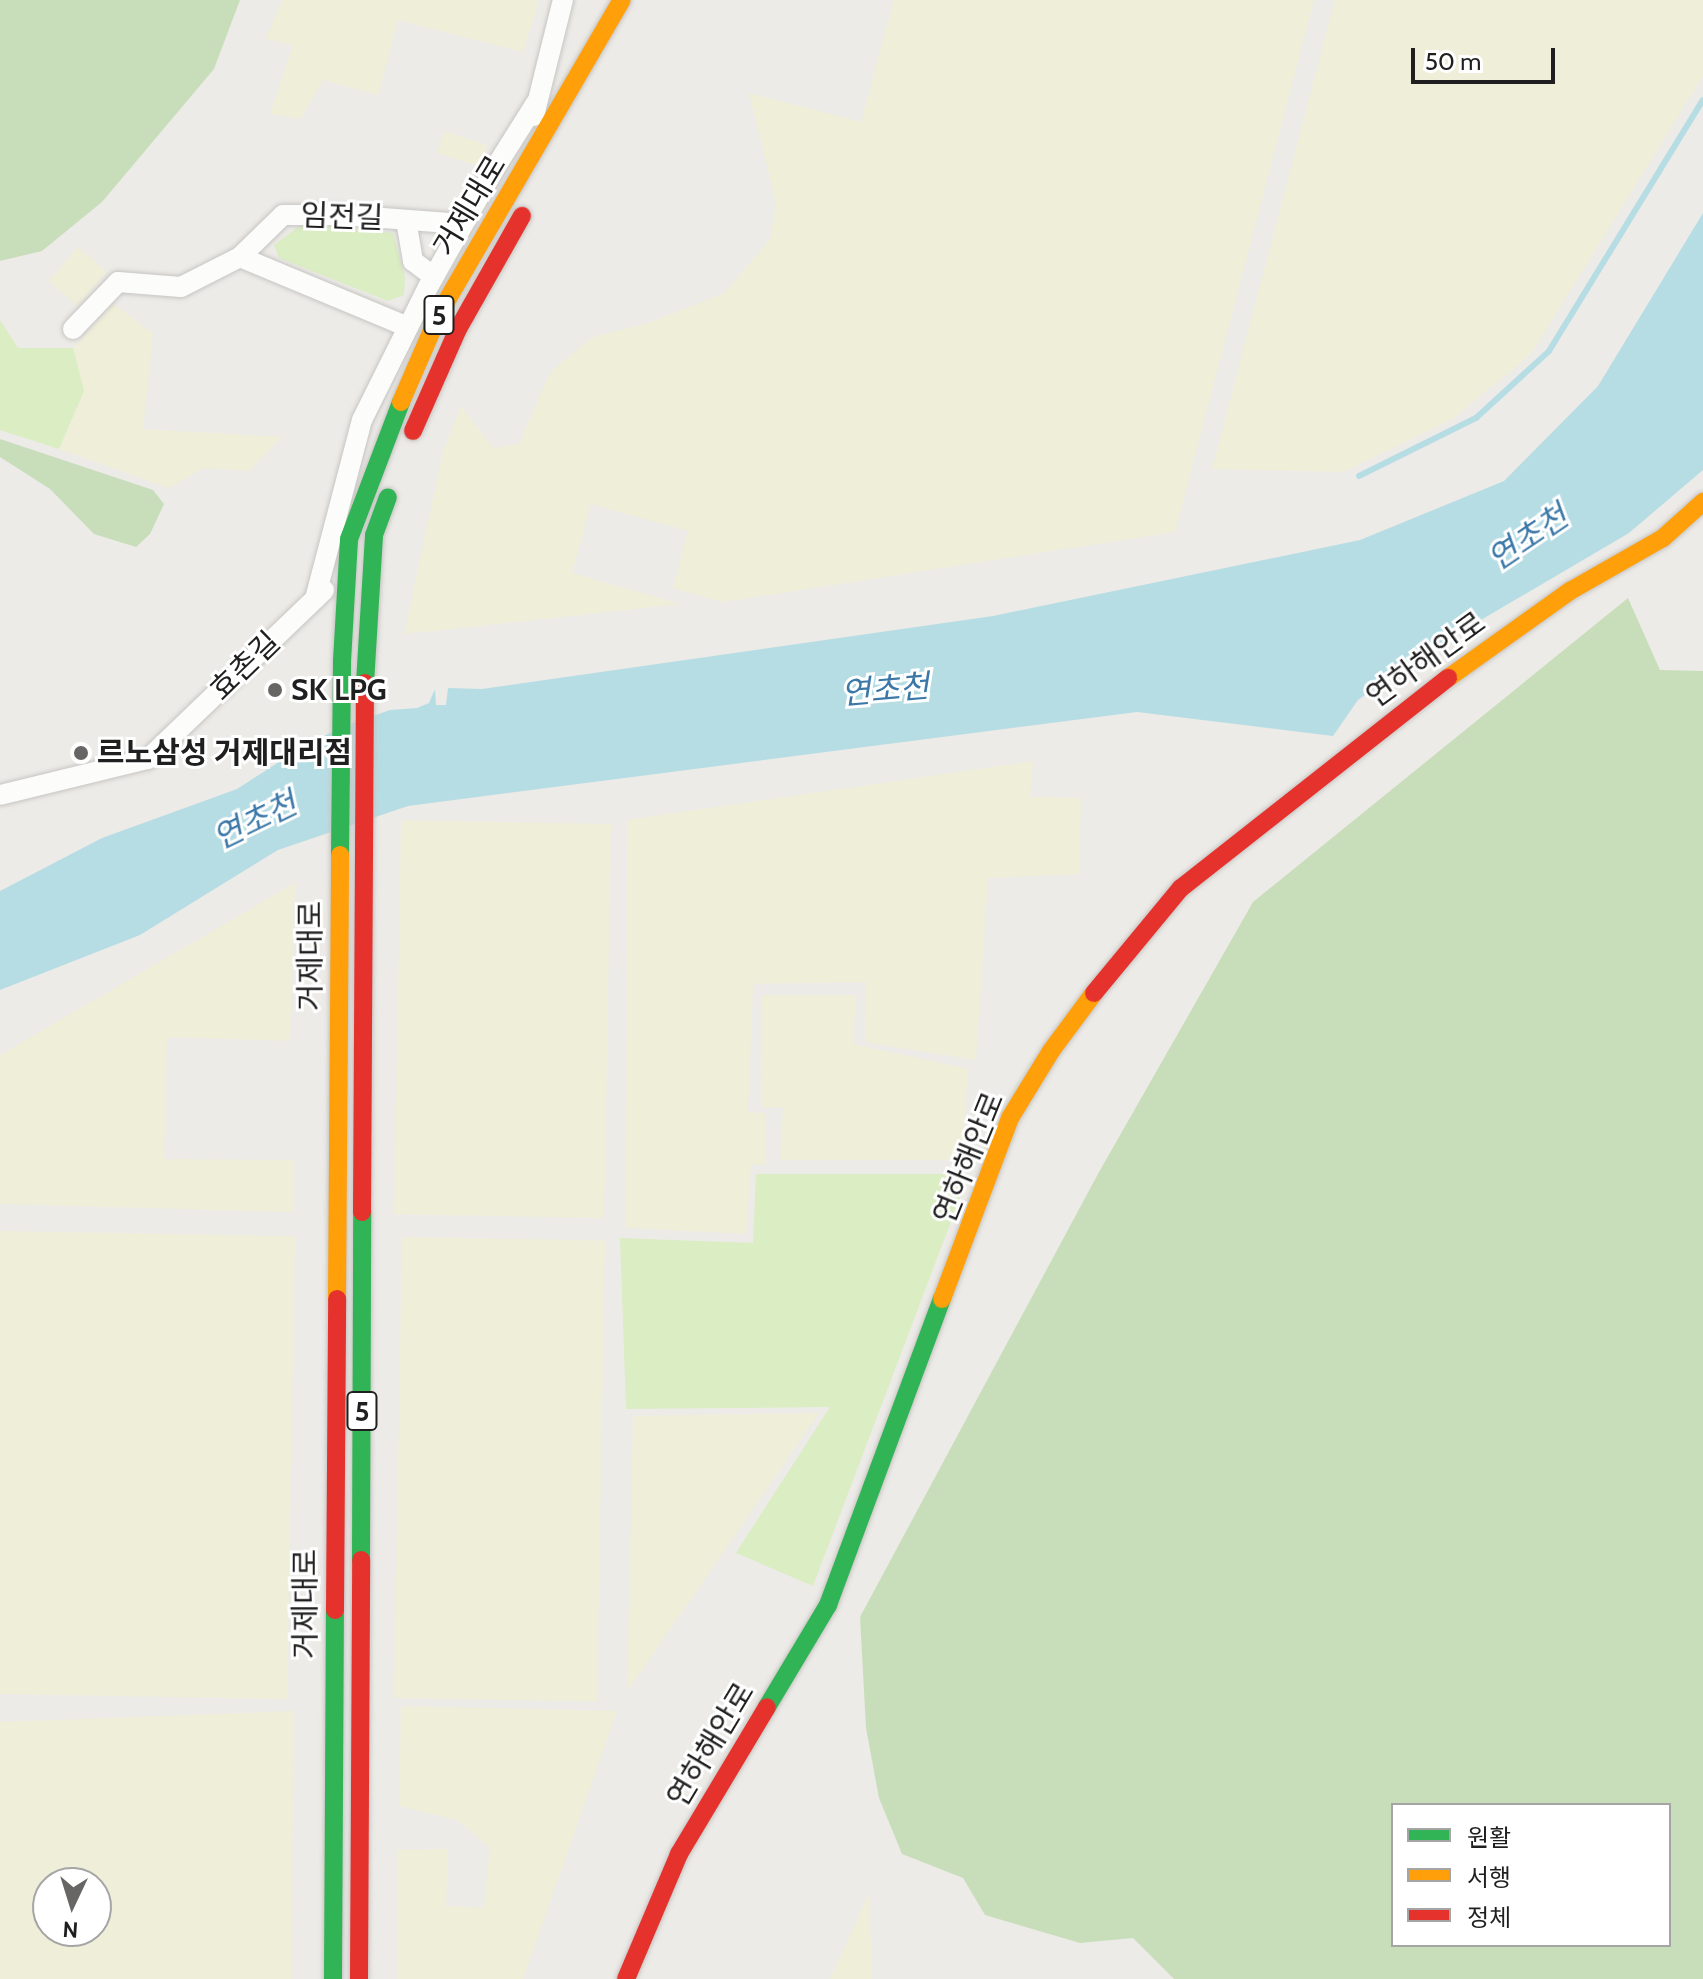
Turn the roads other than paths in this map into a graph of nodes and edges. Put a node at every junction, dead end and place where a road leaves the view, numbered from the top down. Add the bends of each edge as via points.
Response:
1 (563, 0) edge
2 (622, 0) edge
3 (637, 12) dead end
4 (616, 48) dead end
5 (536, 103) junction
6 (526, 168) junction
7 (532, 199) dead end
8 (406, 220) junction
9 (463, 224) junction
10 (240, 257) junction
11 (434, 277) junction
12 (408, 327) junction
13 (73, 329) dead end
14 (408, 442) dead end
15 (393, 483) dead end
16 (1703, 502) edge
17 (347, 568) junction
18 (315, 599) junction
19 (0, 795) edge
20 (333, 1979) edge
21 (359, 1979) edge
22 (626, 1979) edge

1 - 5 street
2 - 6 main road, 거제대로 / 5
3 - 4 main road
5 - 6 street
5 - 9 street
6 - 17 main road, 거제대로 / 5 via 439,314 379,455 349,539
7 - 14 main road, 거제대로 / 5 via 458,329
8 - 9 street, 임전길
8 - 10 street, 임전길 via 283,215
8 - 11 street via 413,261
9 - 11 street
10 - 12 street
10 - 13 street, 임전길 via 181,287 118,282
11 - 12 street
12 - 18 street via 362,420
15 - 21 main road, 거제대로 / 5 via 374,535 365,661
16 - 22 main road, 연하해안로 via 1663,538 1570,591 1431,690 1181,888 1123,954 1051,1051 1010,1118 828,1605 679,1854
17 - 18 street, 효촌길
17 - 20 main road, 거제대로 / 5 via 340,851
18 - 19 street, 효촌길 via 148,759

